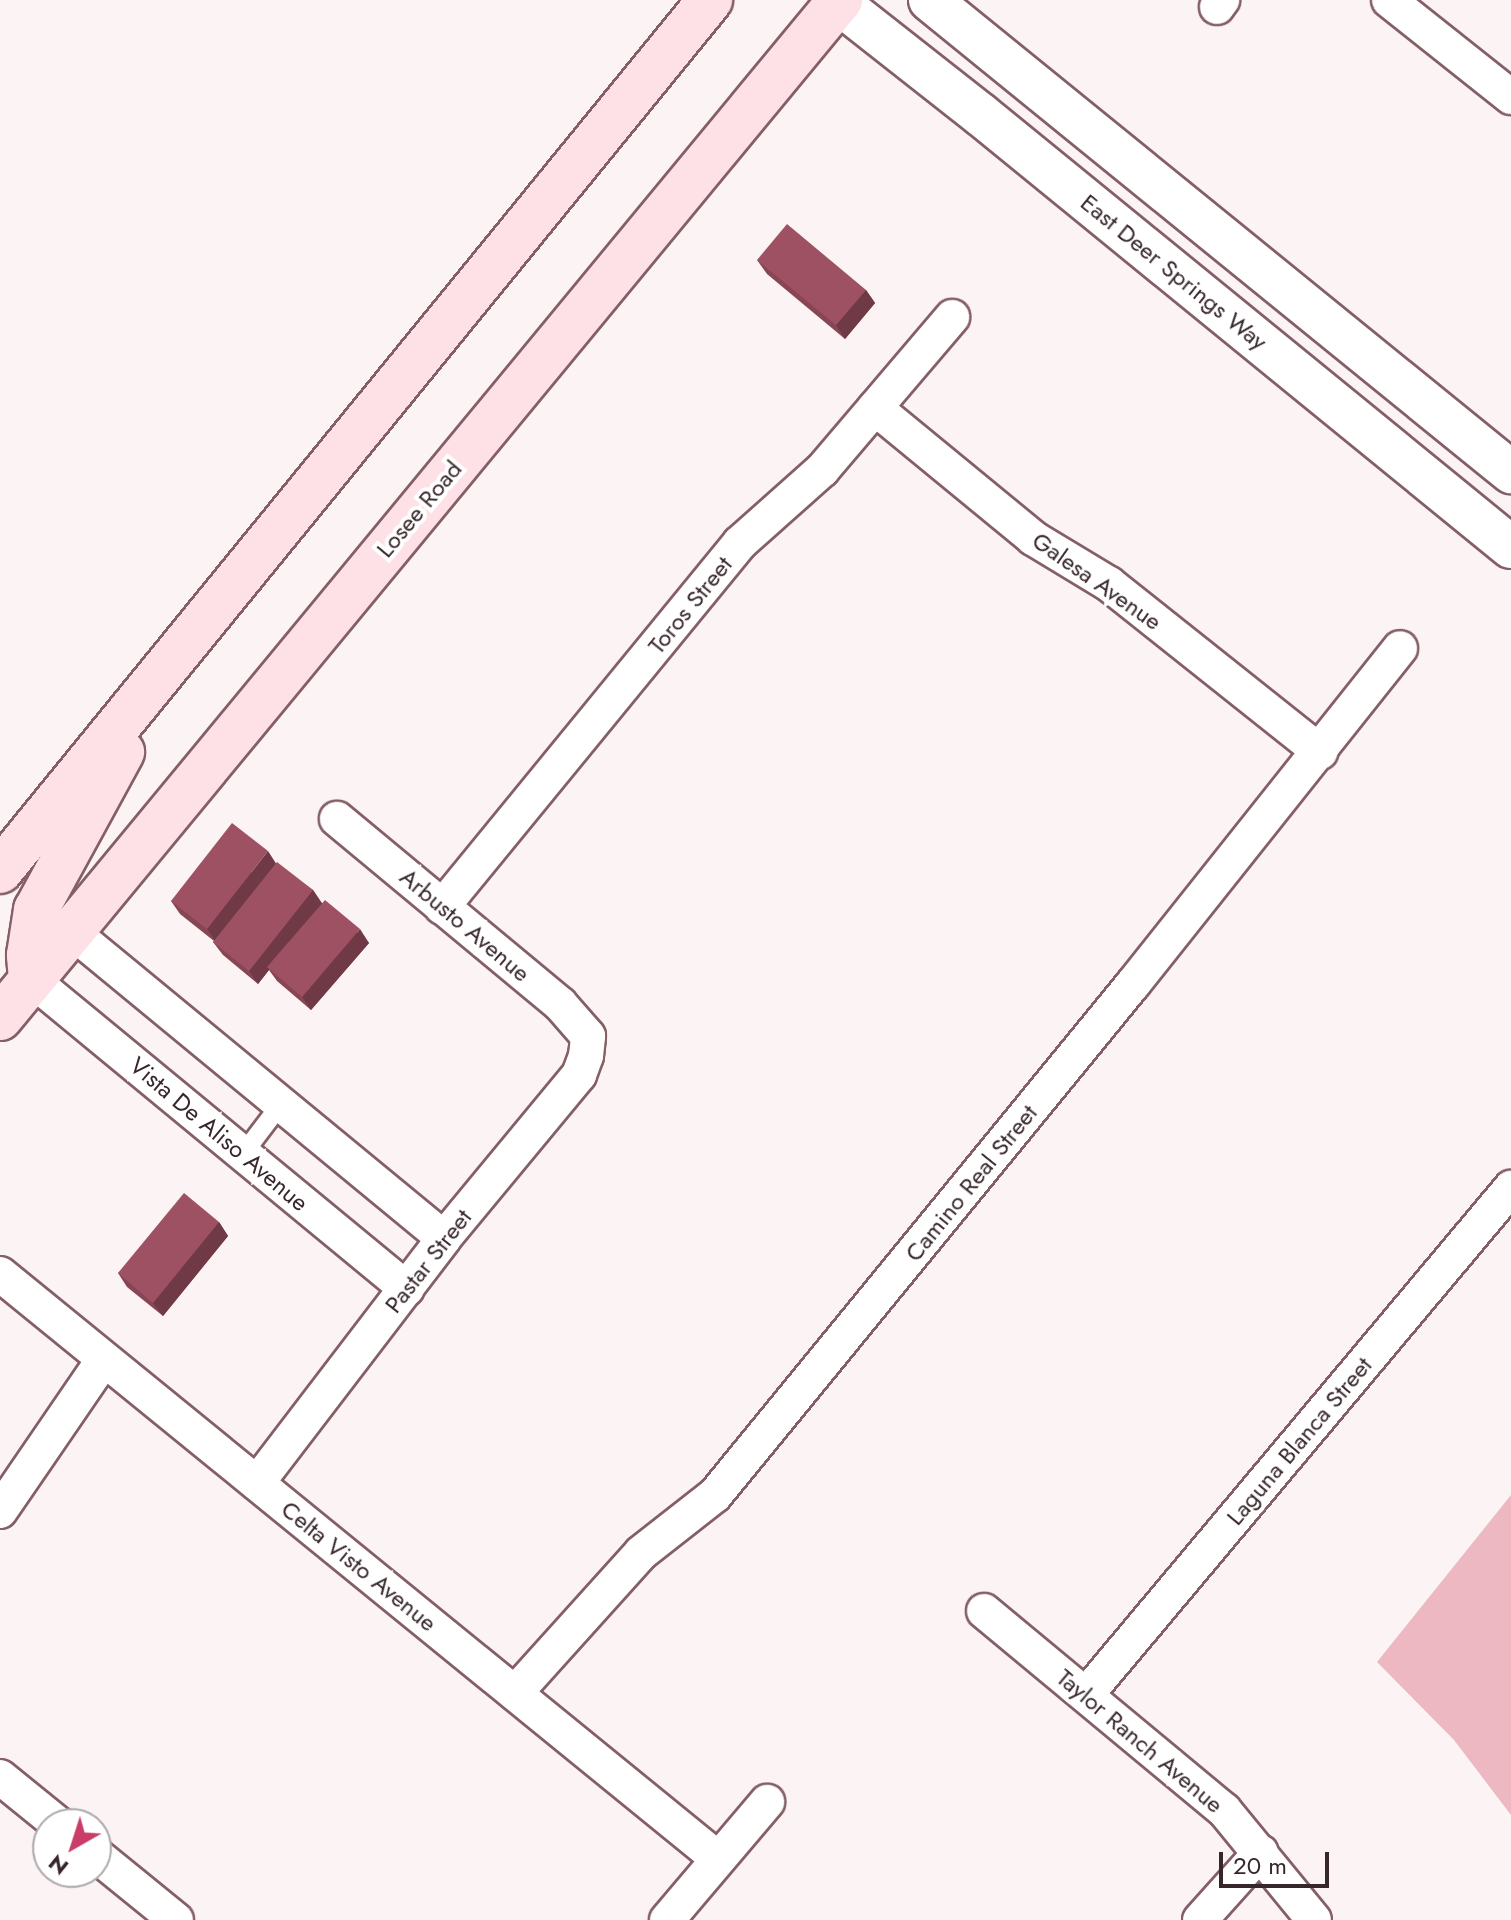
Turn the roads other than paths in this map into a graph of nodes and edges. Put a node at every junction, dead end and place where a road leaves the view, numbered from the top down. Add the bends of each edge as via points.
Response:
1 (710, 0) edge
2 (930, 0) edge
3 (1389, 0) edge
4 (838, 1) edge
5 (1511, 97) edge
6 (952, 317) dead end
7 (875, 408) junction
8 (1511, 472) edge
9 (1511, 547) edge
10 (1400, 648) dead end
11 (173, 659) junction
12 (1320, 752) junction
13 (337, 819) dead end
14 (0, 871) edge
15 (442, 907) junction
16 (71, 931) junction
17 (31, 979) junction
18 (0, 1018) edge
19 (588, 1036) joint
20 (281, 1104) junction
21 (243, 1154) junction
22 (1511, 1188) edge
23 (444, 1238) junction
24 (0, 1274) edge
25 (407, 1289) junction
26 (104, 1359) junction
27 (257, 1483) junction
28 (0, 1511) edge
29 (984, 1611) dead end
30 (515, 1693) junction
31 (1086, 1695) junction
32 (0, 1777) edge
33 (767, 1802) dead end
34 (38, 1808) edge
35 (1261, 1852) junction
36 (717, 1858) junction
37 (112, 1868) edge
38 (176, 1920) edge
39 (667, 1920) edge
40 (1200, 1920) edge
41 (1314, 1920) edge

1 - 11 main road
2 - 8 street
3 - 5 street
4 - 9 street, East Deer Springs Way
4 - 16 main road, Losee Road
6 - 7 street, Toros Street
7 - 12 street, Galesa Avenue via 1033,538 1109,584
7 - 15 street, Toros Street via 822,470 740,543
10 - 12 street, Camino Real Street
11 - 14 main road
11 - 17 main road via 36,910
12 - 30 street, Camino Real Street via 715,1495 641,1553
13 - 15 street, Arbusto Avenue
15 - 19 street, Arbusto Avenue via 560,1004
16 - 17 main road, Losee Road
16 - 20 street
17 - 18 main road, Losee Road
17 - 21 street, Vista De Aliso Avenue
19 - 23 street, Pastar Street via 579,1075
20 - 21 lane
20 - 23 street
21 - 25 street, Vista De Aliso Avenue
22 - 31 street, Laguna Blanca Street
23 - 25 street, Pastar Street
24 - 26 street, Celta Visto Avenue
25 - 27 street, Pastar Street
26 - 27 street, Celta Visto Avenue
26 - 28 street
27 - 30 street, Celta Visto Avenue
29 - 31 street, Taylor Ranch Avenue
30 - 36 street, Celta Visto Avenue
31 - 35 street, Taylor Ranch Avenue via 1224,1810
32 - 34 street
33 - 36 street
35 - 40 street
35 - 41 street, Taylor Ranch Avenue
36 - 39 street
37 - 38 street

